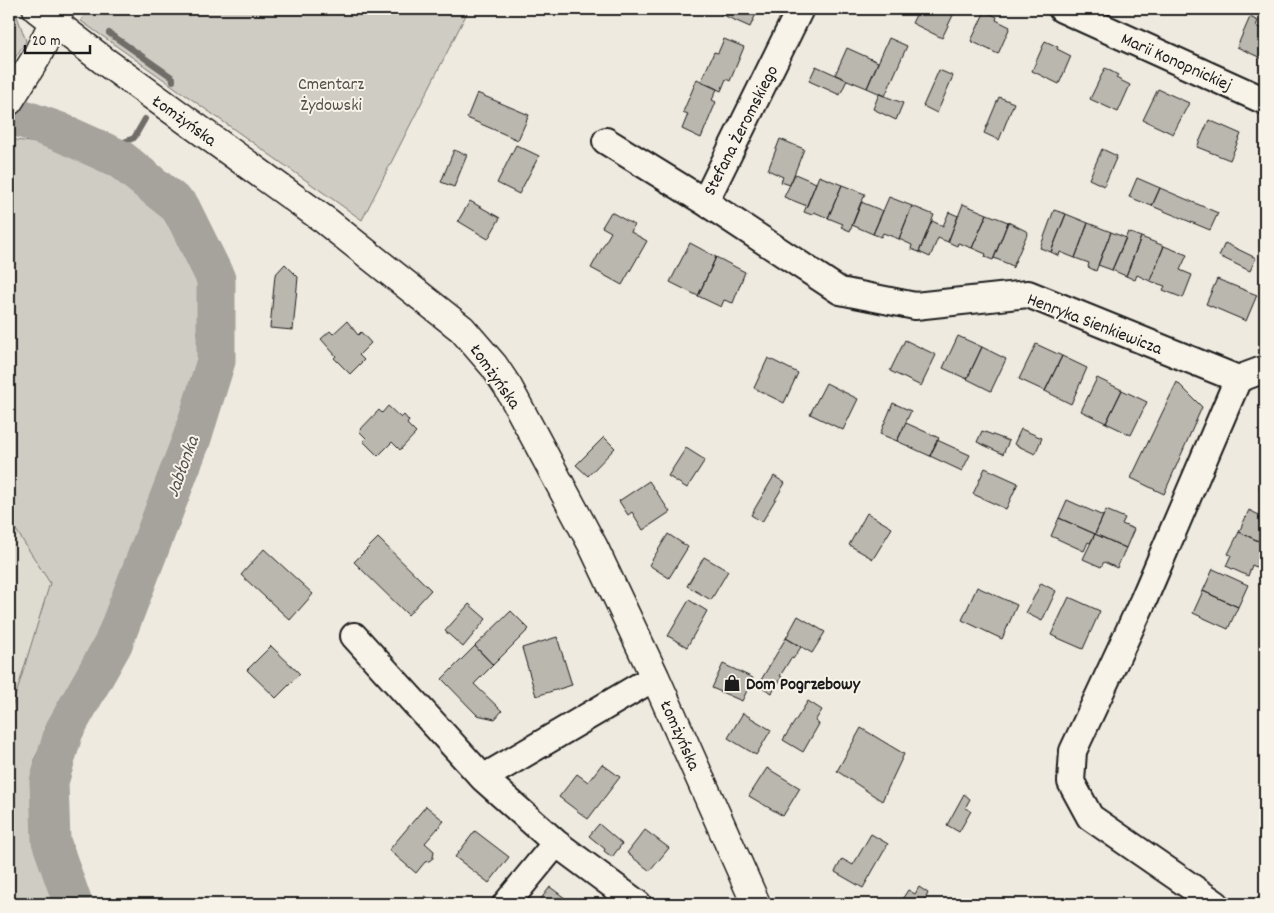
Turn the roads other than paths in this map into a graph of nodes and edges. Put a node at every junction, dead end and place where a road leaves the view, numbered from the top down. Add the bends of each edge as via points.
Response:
1 (800, 9) edge
2 (1062, 9) edge
3 (50, 13) edge
4 (10, 99) edge
5 (1265, 101) edge
6 (606, 141) dead end
7 (705, 202) junction
8 (1265, 369) edge
9 (1238, 379) junction
10 (354, 636) dead end
11 (655, 677) junction
12 (483, 778) junction
13 (556, 843) junction
14 (506, 904) edge
15 (638, 904) edge
16 (756, 904) edge
17 (1216, 904) edge

1 - 7 street, Stefana Żeromskiego
2 - 5 street, Marii Konopnickiej
3 - 4 main road via 36,58
3 - 11 main road, Łomżyńska via 103,60 326,221 462,329 508,387 593,546
6 - 7 street, Stefana Żeromskiego
7 - 9 street, Henryka Sienkiewicza via 840,292 915,306 1028,294
8 - 9 street
9 - 17 street via 1142,601 1072,751 1071,782 1090,817
10 - 12 street
11 - 12 street
11 - 16 main road, Łomżyńska
12 - 13 street
13 - 14 street
13 - 15 street

